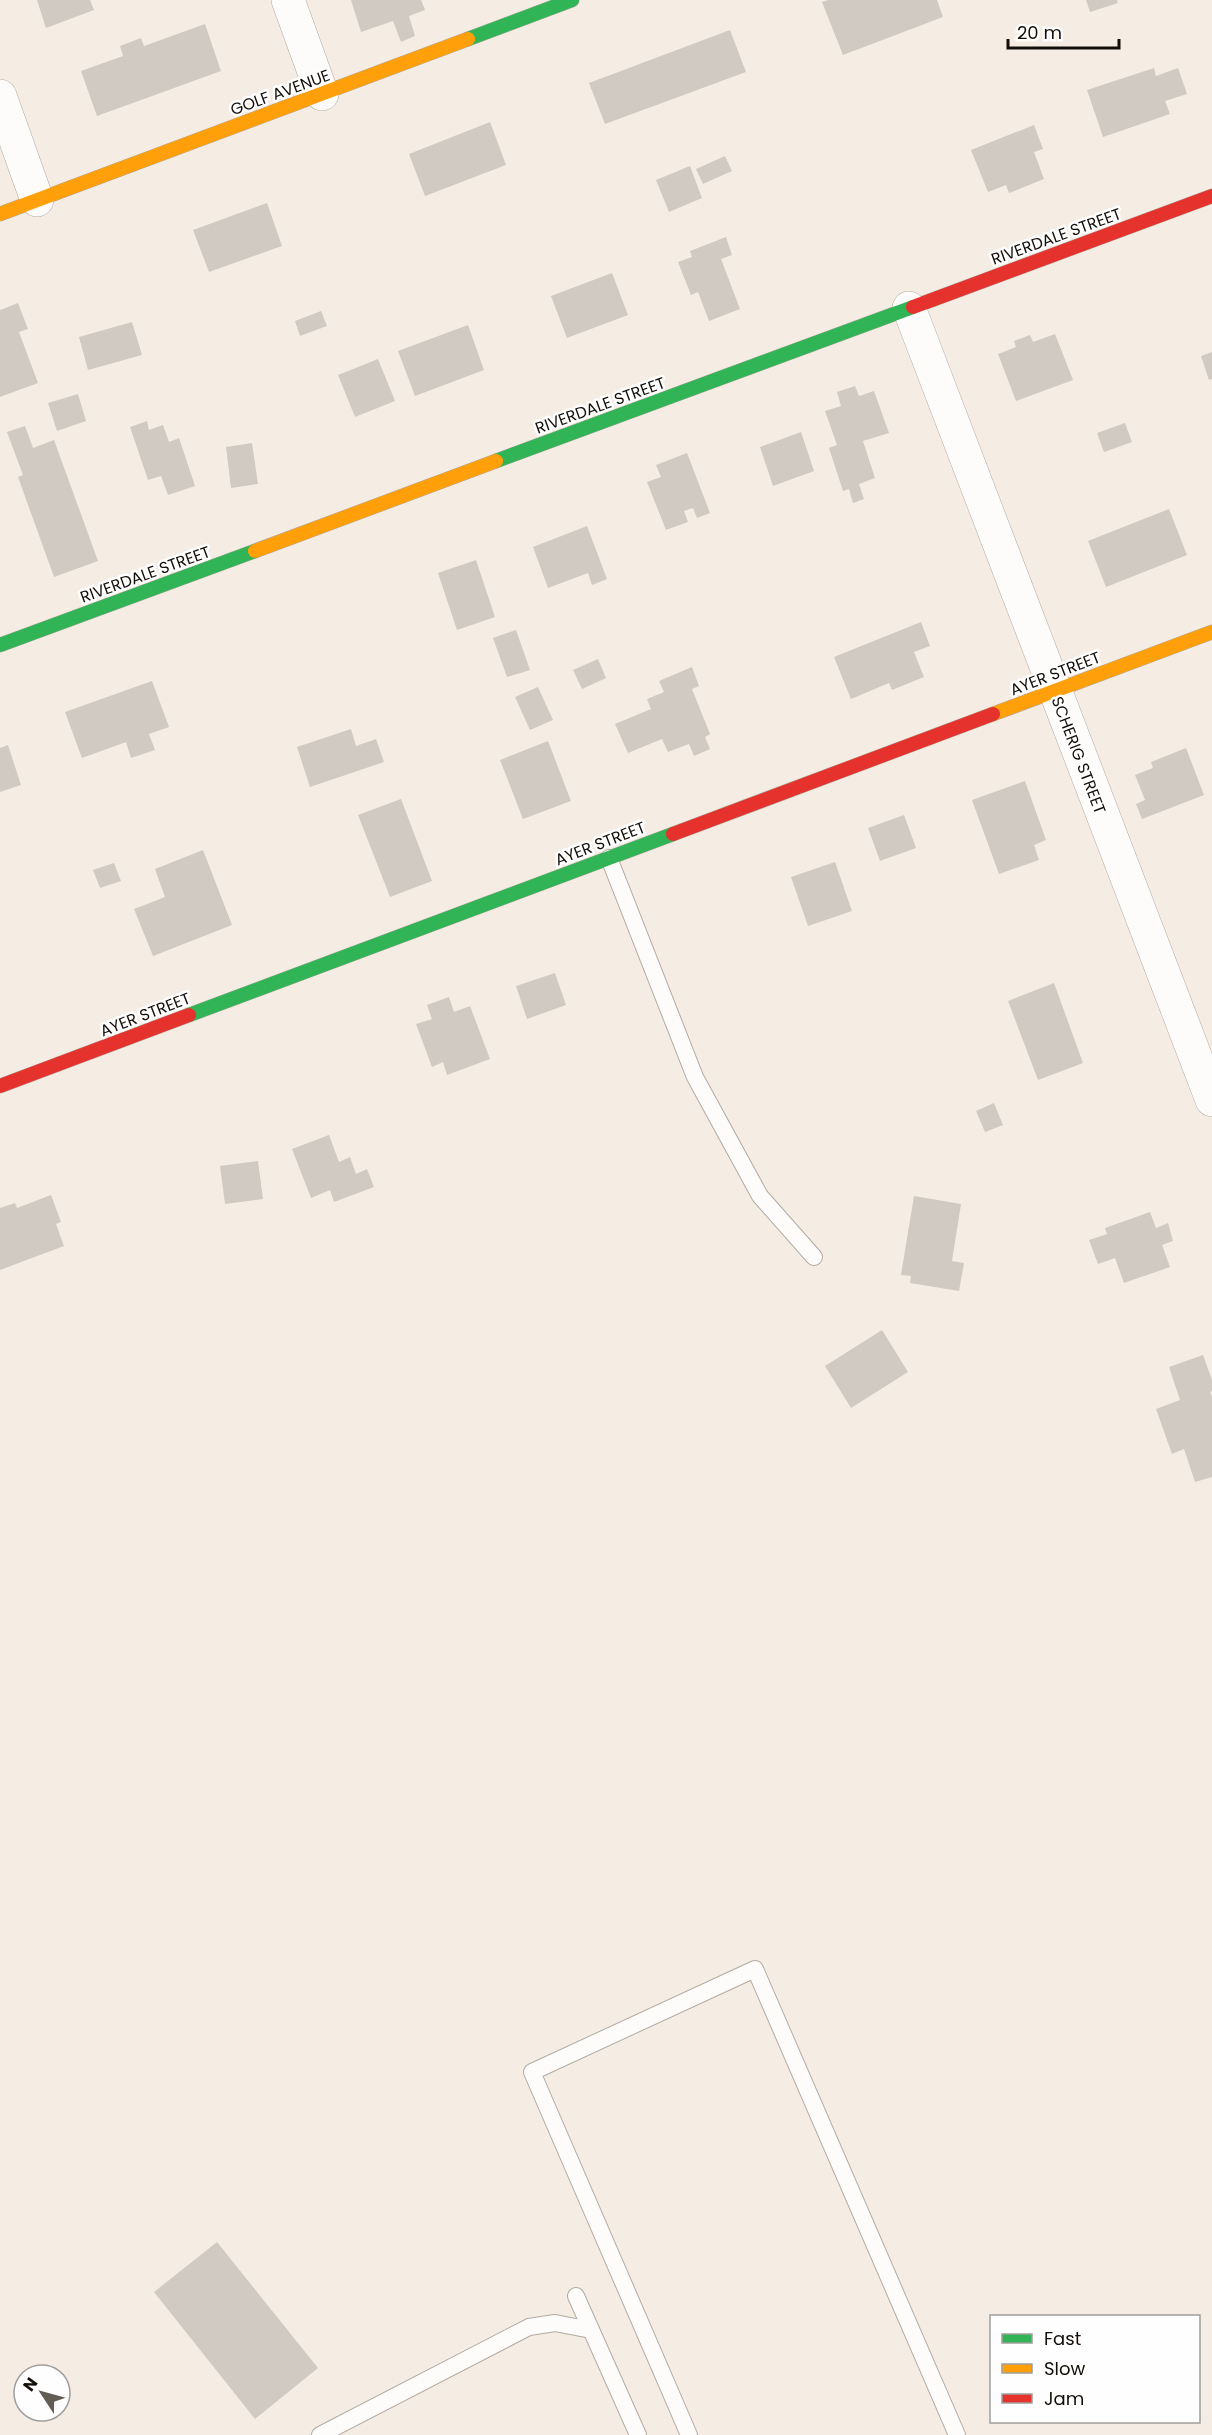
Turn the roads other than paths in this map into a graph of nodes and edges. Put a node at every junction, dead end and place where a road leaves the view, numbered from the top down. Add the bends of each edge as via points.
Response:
1 (288, 0) edge
2 (572, 0) edge
3 (322, 94) junction
4 (0, 96) edge
5 (1212, 196) edge
6 (37, 200) junction
7 (0, 214) edge
8 (909, 308) junction
9 (1212, 632) edge
10 (0, 645) edge
11 (1054, 691) junction
12 (609, 858) junction
13 (0, 1086) edge
14 (1212, 1100) edge
15 (814, 1257) dead end
16 (576, 2296) dead end
17 (591, 2330) junction
18 (320, 2435) edge
19 (638, 2435) edge
20 (689, 2435) edge
21 (957, 2435) edge

1 - 3 street
2 - 3 street, GOLF AVENUE
3 - 6 street, GOLF AVENUE
4 - 6 street
5 - 8 street, RIVERDALE STREET
6 - 7 street, GOLF AVENUE
8 - 10 street, RIVERDALE STREET
8 - 11 street, SCHERIG STREET
9 - 11 street, AYER STREET
11 - 12 street, AYER STREET
11 - 14 street, SCHERIG STREET
12 - 13 street, AYER STREET
12 - 15 lane via 695,1077 760,1196
16 - 17 lane
17 - 18 lane via 555,2323 529,2328
17 - 19 lane
20 - 21 lane via 532,2072 755,1969

